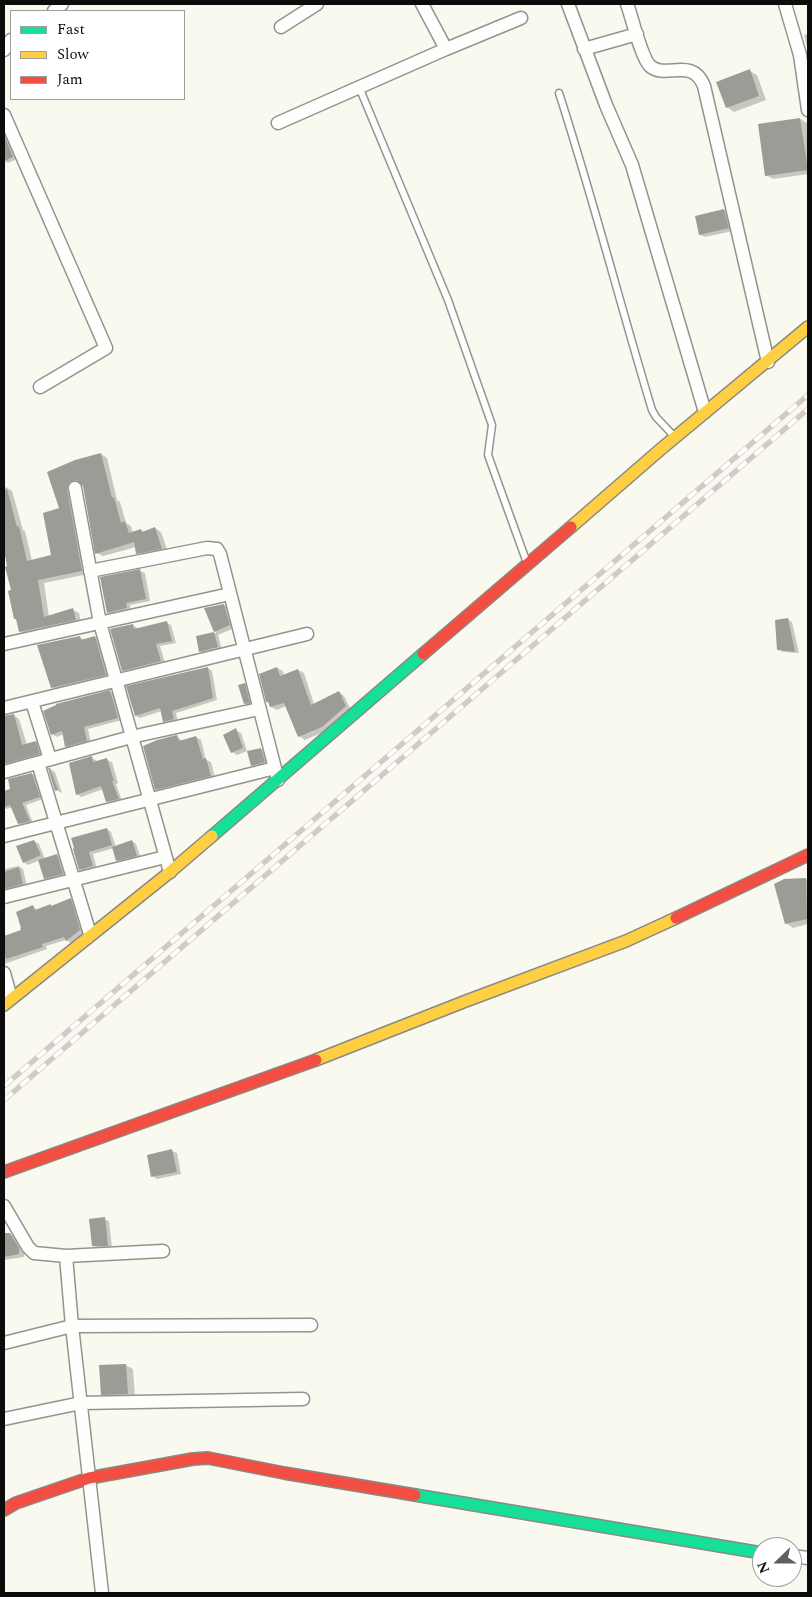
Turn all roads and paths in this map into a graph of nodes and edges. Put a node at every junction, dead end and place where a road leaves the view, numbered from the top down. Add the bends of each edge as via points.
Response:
1 (317, 4) edge
2 (422, 4) edge
3 (568, 4) edge
4 (627, 4) edge
5 (785, 4) edge
6 (521, 18) dead end
7 (282, 27) dead end
8 (637, 34) junction
9 (584, 48) junction
10 (446, 49) junction
11 (359, 87) junction
12 (559, 93) dead end
13 (808, 110) edge
14 (4, 116) edge
15 (278, 123) dead end
16 (808, 327) edge
17 (768, 362) junction
18 (40, 387) dead end
19 (705, 412) junction
20 (675, 437) junction
21 (75, 488) dead end
22 (527, 565) junction
23 (90, 571) junction
24 (230, 594) junction
25 (100, 623) junction
26 (307, 634) dead end
27 (4, 644) edge
28 (244, 650) junction
29 (116, 682) junction
30 (32, 702) junction
31 (4, 708) edge
32 (260, 709) junction
33 (131, 737) junction
34 (44, 761) junction
35 (4, 772) edge
36 (276, 774) junction
37 (149, 800) junction
38 (57, 823) junction
39 (4, 836) edge
40 (808, 855) edge
41 (166, 857) junction
42 (170, 872) junction
43 (74, 880) junction
44 (4, 898) edge
45 (90, 934) junction
46 (4, 974) edge
47 (8, 1002) edge
48 (4, 1172) edge
49 (4, 1206) edge
50 (162, 1251) dead end
51 (66, 1256) junction
52 (311, 1324) dead end
53 (72, 1326) junction
54 (4, 1343) edge
55 (303, 1399) dead end
56 (81, 1403) junction
57 (4, 1419) edge
58 (89, 1478) junction
59 (4, 1510) edge
60 (752, 1551) edge
61 (102, 1593) edge

1 - 7 street
2 - 10 street
3 - 9 street
4 - 8 street
5 - 13 street via 800,55
6 - 10 street
8 - 9 street
8 - 17 street via 650,66 687,70 701,78
9 - 19 street via 632,165
10 - 11 street
11 - 15 street
11 - 22 lane via 448,300 492,425 488,455
12 - 20 lane via 652,410
14 - 18 street via 106,348
16 - 17 street
17 - 19 street
19 - 20 street
20 - 22 street
21 - 23 street
22 - 36 street
23 - 24 street via 212,548 220,554
23 - 25 street
24 - 25 street
24 - 28 street
25 - 27 street
25 - 29 street
26 - 28 street
28 - 29 street
28 - 32 street
29 - 30 street
29 - 33 street
30 - 31 street
30 - 34 street
32 - 33 street
32 - 36 street
33 - 34 street
33 - 37 street
34 - 35 street
34 - 38 street
36 - 37 street
36 - 42 street
37 - 38 street
37 - 41 street
38 - 39 street
38 - 43 street
40 - 48 street via 626,941 296,1068
41 - 42 street
41 - 43 street
42 - 45 street
43 - 44 street
43 - 45 street
45 - 47 street
46 - 47 street
49 - 51 street via 34,1253
50 - 51 street
51 - 53 street
52 - 53 street
53 - 54 street
53 - 56 street
55 - 56 street
56 - 57 street
56 - 58 street
58 - 59 street
58 - 60 street via 208,1458
58 - 61 street

